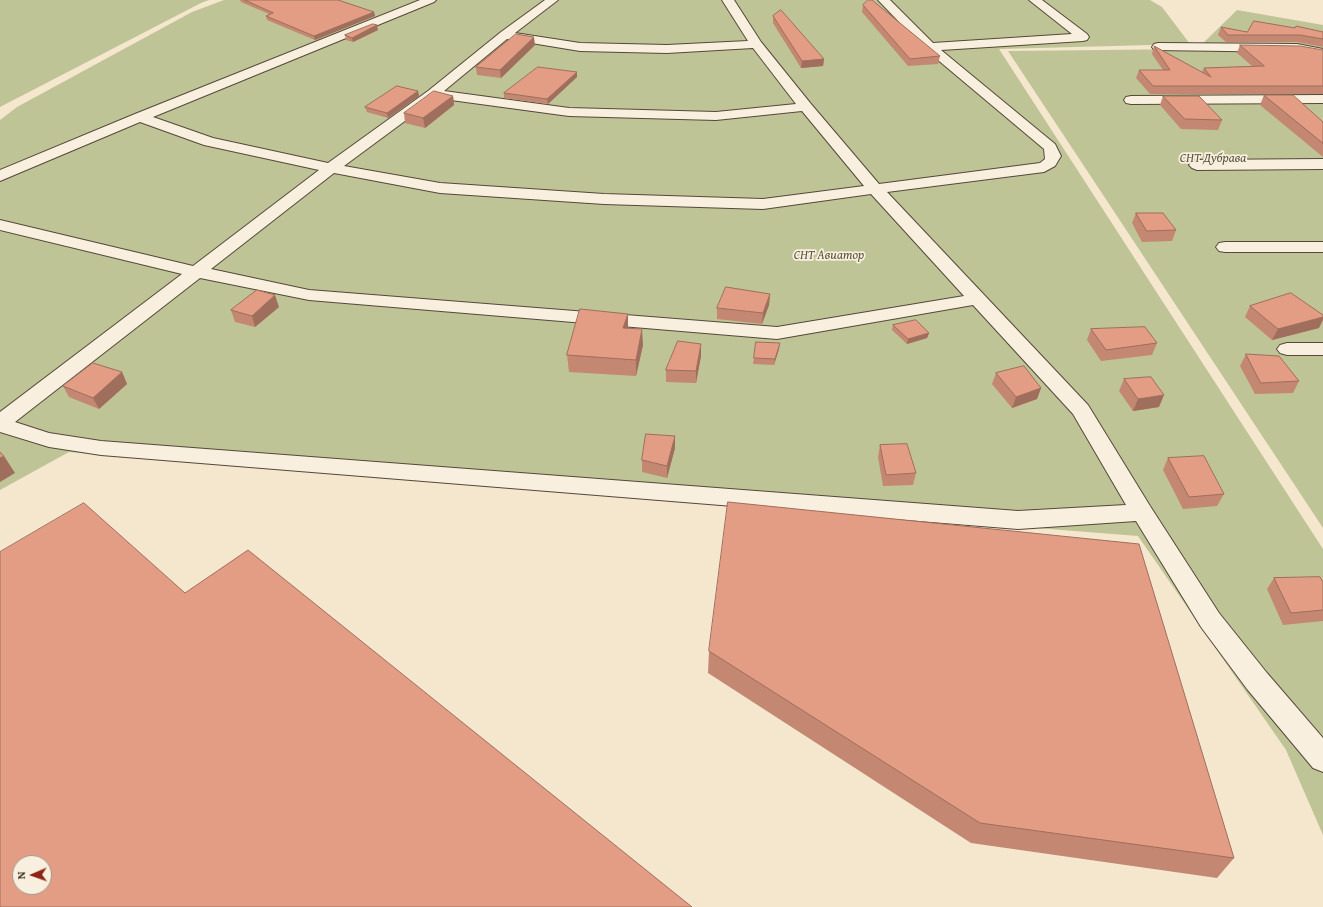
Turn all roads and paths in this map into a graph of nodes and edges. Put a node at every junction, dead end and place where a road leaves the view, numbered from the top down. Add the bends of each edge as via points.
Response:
1 (430, 0) edge
2 (552, 0) edge
3 (728, 0) edge
4 (884, 0) edge
5 (1035, 0) edge
6 (505, 35) junction
7 (756, 44) junction
8 (930, 47) junction
9 (1158, 47) edge
10 (1323, 53) edge
11 (433, 94) junction
12 (1323, 99) edge
13 (1131, 100) dead end
14 (806, 107) junction
15 (140, 117) junction
16 (1323, 164) edge
17 (1197, 165) dead end
18 (331, 168) junction
19 (0, 176) edge
20 (876, 190) junction
21 (0, 225) edge
22 (1225, 247) dead end
23 (1323, 247) edge
24 (198, 272) junction
25 (976, 299) junction
26 (1287, 349) dead end
27 (1323, 349) edge
28 (0, 424) edge
29 (1142, 512) junction
30 (1323, 759) edge

1 - 15 street
2 - 6 street
3 - 7 street
4 - 8 street
5 - 8 street via 1083,37
6 - 7 street via 580,47 667,49
6 - 11 street
7 - 14 street
8 - 20 street via 1050,147 1054,159 1044,167
9 - 10 street via 1297,48
11 - 14 street via 569,112 716,116
11 - 18 street
12 - 13 street
14 - 20 street
15 - 18 street via 209,142
15 - 19 street
16 - 17 street
18 - 20 street via 440,188 604,199 764,204
18 - 24 street
20 - 25 street
21 - 24 street
22 - 23 street
24 - 25 street via 309,295 777,333
24 - 28 street
25 - 29 street via 1081,410
26 - 27 street
28 - 29 street via 19,433 63,444 101,448 1010,519
29 - 30 street via 1210,620 1257,681

